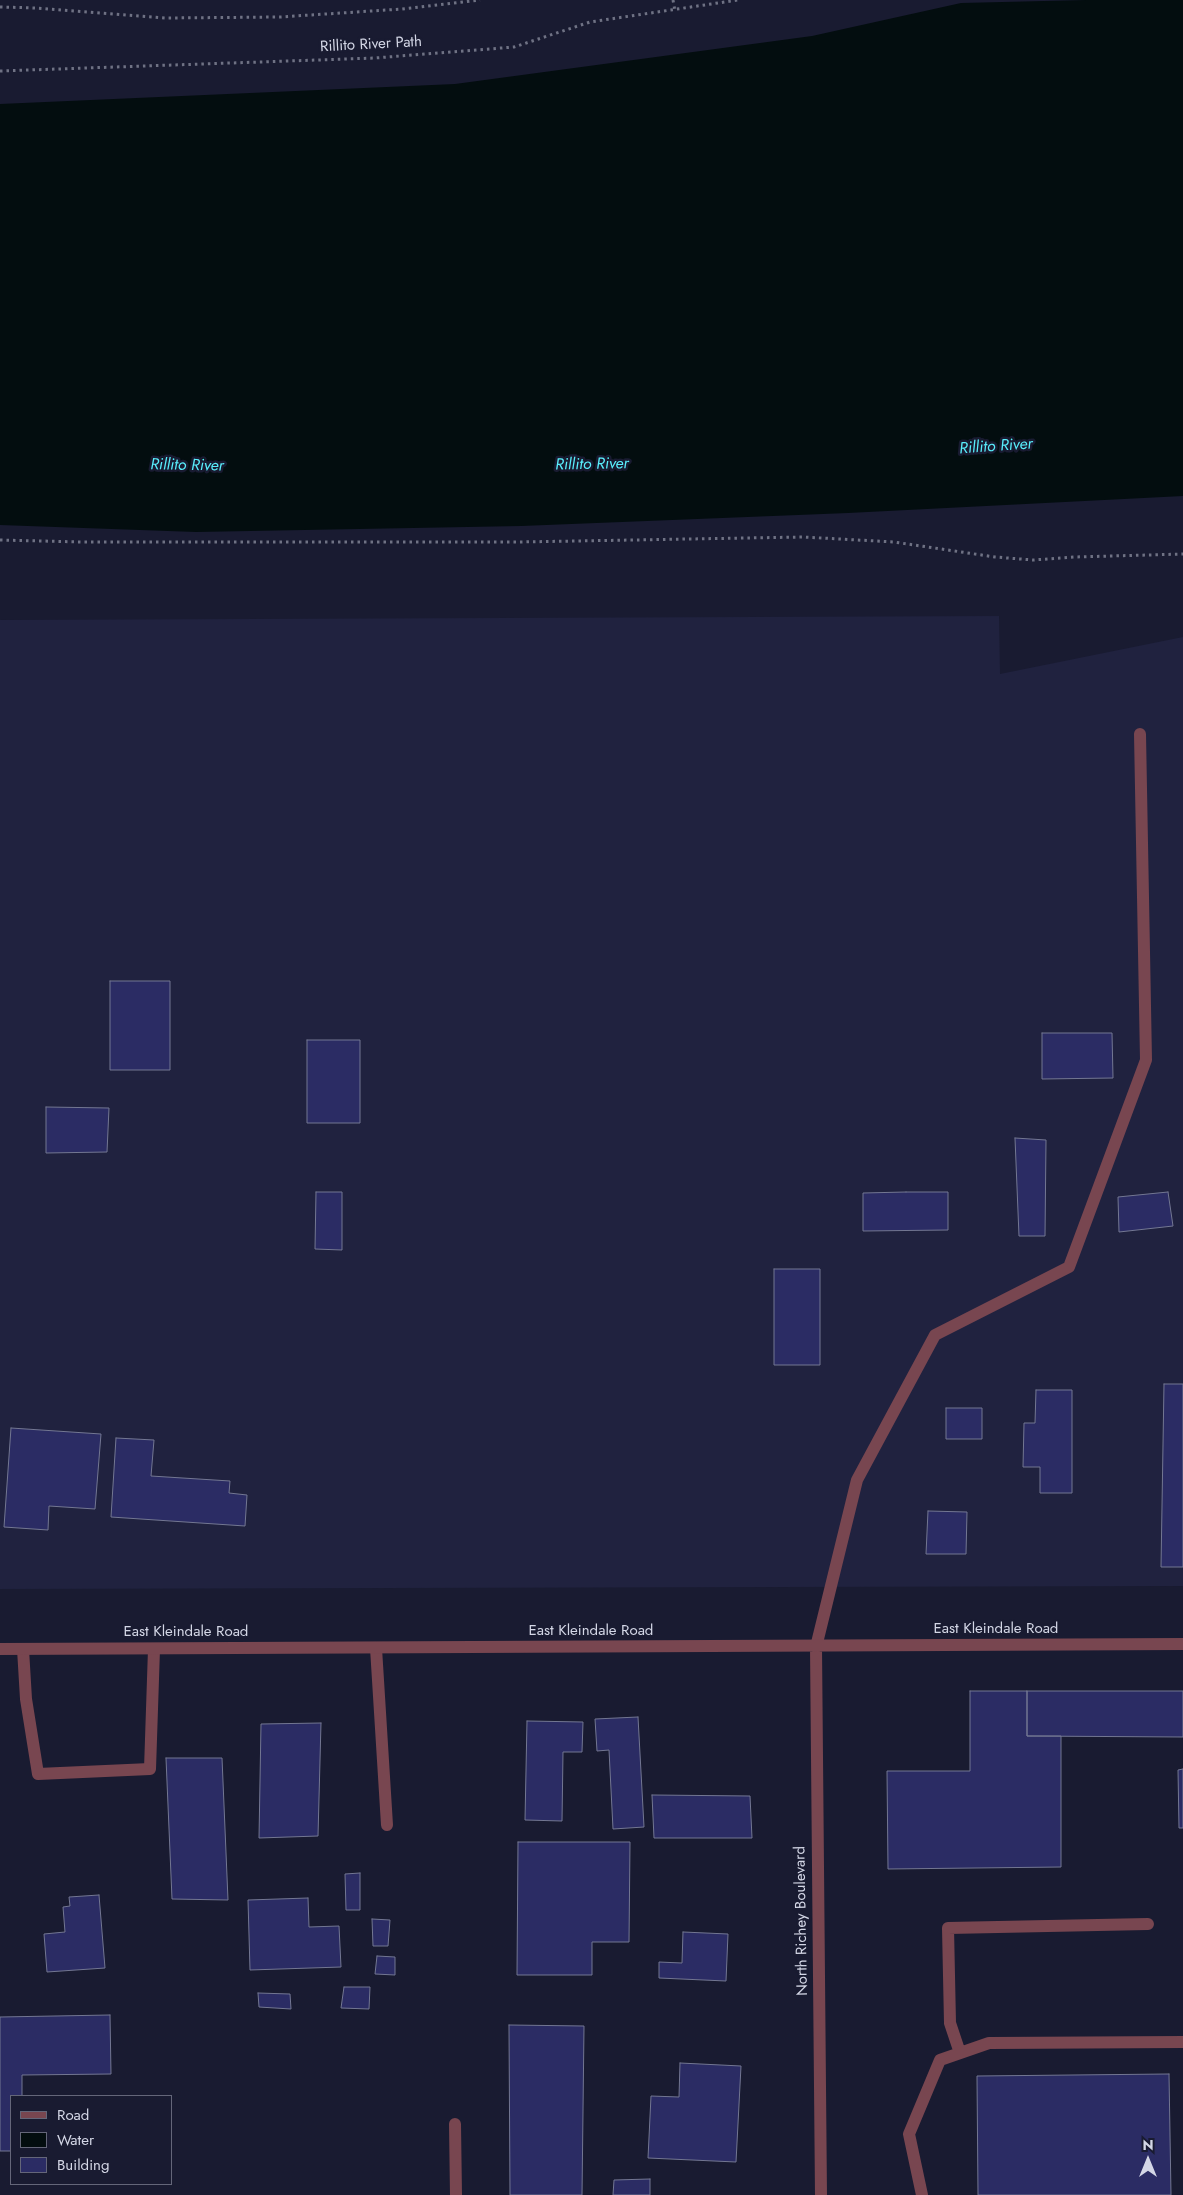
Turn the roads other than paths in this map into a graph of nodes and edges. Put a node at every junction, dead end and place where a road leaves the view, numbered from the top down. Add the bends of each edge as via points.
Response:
1 (1140, 734) dead end
2 (1183, 1644) edge
3 (816, 1647) junction
4 (154, 1648) junction
5 (376, 1648) junction
6 (0, 1649) edge
7 (22, 1649) junction
8 (387, 1825) dead end
9 (1148, 1924) dead end
10 (1183, 2042) edge
11 (960, 2053) junction
12 (455, 2124) dead end
13 (456, 2195) edge
14 (821, 2195) edge
15 (922, 2195) edge

1 - 3 street, North Richey Boulevard via 1146,1060 1069,1267 935,1336 857,1480
2 - 3 street, East Kleindale Road
3 - 5 street, East Kleindale Road
3 - 14 street, North Richey Boulevard
4 - 5 street, East Kleindale Road
4 - 7 street, East Kleindale Road
4 - 7 street via 150,1769 38,1774
5 - 8 street
6 - 7 street, East Kleindale Road
9 - 11 street via 948,1928 950,2023
10 - 11 street via 989,2043
11 - 15 street via 940,2060 909,2134
12 - 13 street

